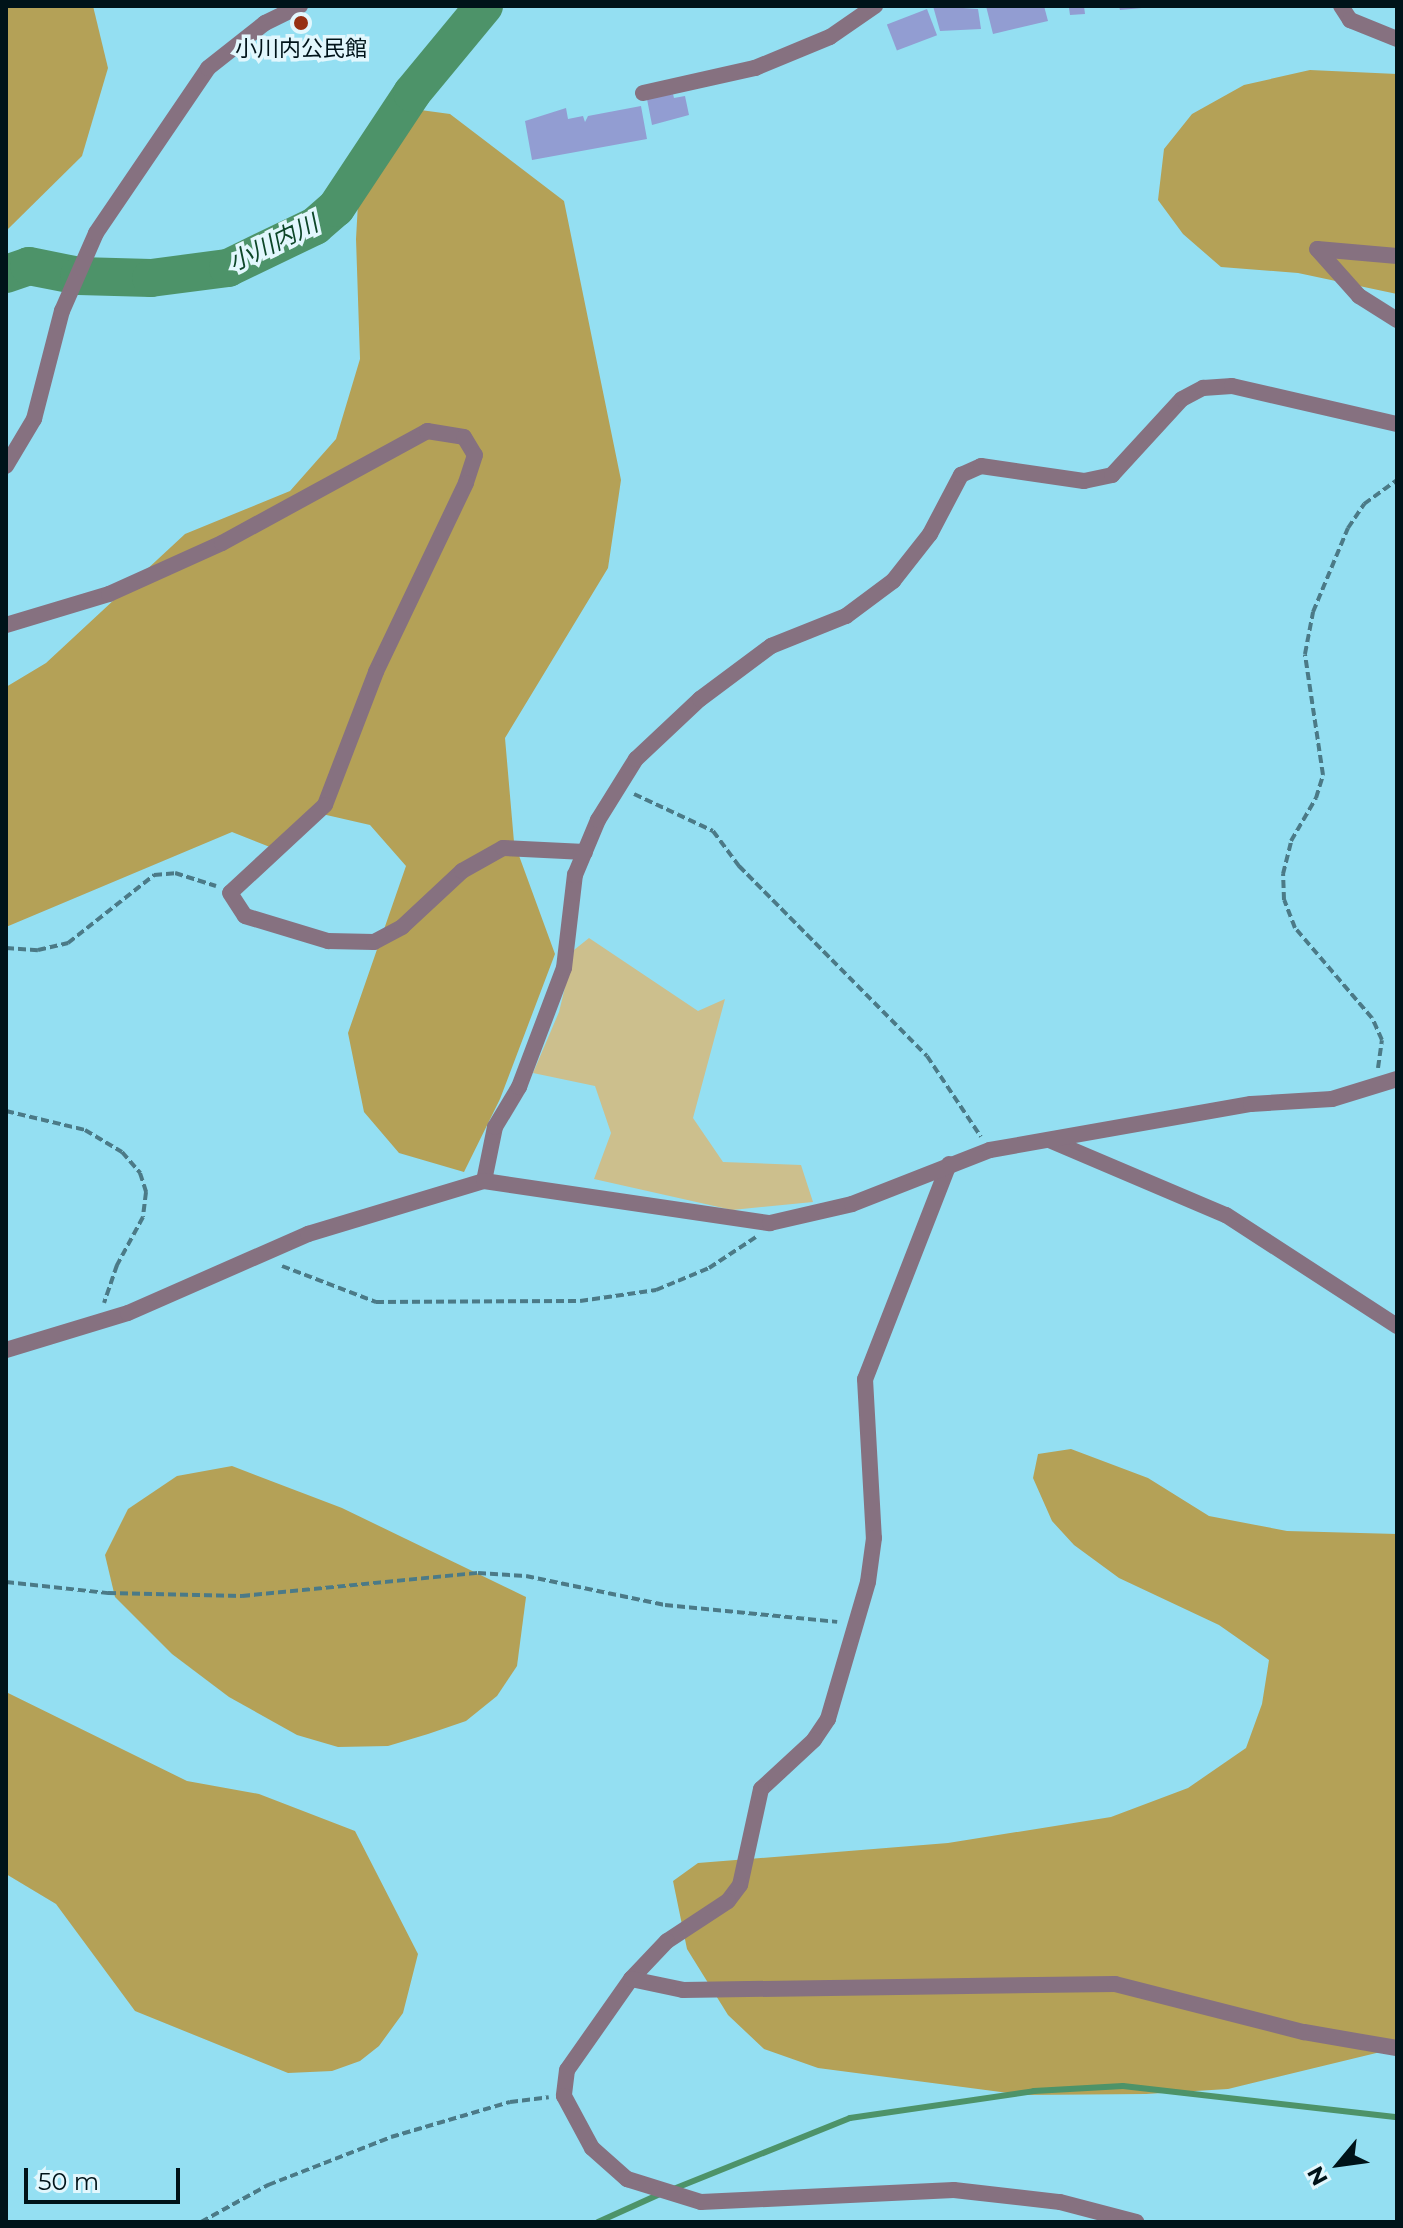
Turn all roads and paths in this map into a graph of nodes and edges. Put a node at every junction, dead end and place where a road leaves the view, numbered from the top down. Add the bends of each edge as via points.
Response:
1 (300, 6) edge
2 (875, 6) edge
3 (1341, 6) edge
4 (1397, 39) edge
5 (643, 93) dead end
6 (1397, 256) edge
7 (1397, 320) edge
8 (1397, 424) edge
9 (6, 466) edge
10 (1397, 480) edge
11 (6, 625) edge
12 (621, 788) junction
13 (585, 852) junction
14 (230, 893) junction
15 (6, 948) edge
16 (1397, 1079) edge
17 (1376, 1084) junction
18 (6, 1111) edge
19 (1048, 1139) junction
20 (990, 1150) junction
21 (949, 1164) junction
22 (484, 1181) junction
23 (770, 1223) junction
24 (264, 1253) junction
25 (99, 1321) junction
26 (1397, 1326) edge
27 (6, 1350) edge
28 (6, 1582) edge
29 (855, 1624) junction
30 (631, 1979) junction
31 (1397, 2048) edge
32 (564, 2096) junction
33 (201, 2222) edge
34 (1136, 2222) edge

1 - 9 street via 265,23 208,68 96,233 62,311 34,419
2 - 5 street via 830,37 755,68
3 - 4 street via 1350,20
6 - 7 street via 1317,249 1359,296
8 - 12 street via 1232,386 1203,388 1182,399 1112,475 1084,481 981,466 961,475 930,534 893,581 846,616 771,646 700,699 636,759
10 - 17 path via 1380,488 1356,516 1313,612 1305,654 1323,775 1291,841 1283,874 1284,900 1295,928 1372,1018 1382,1040
11 - 14 street via 109,594 222,543 427,431 464,437 475,455 466,483 376,672 325,805
12 - 13 street via 598,820
12 - 20 path via 713,831 739,866 927,1056
13 - 14 street via 503,848 462,871 402,927 374,942 328,941 245,916
13 - 22 street via 575,875 564,968 519,1087 495,1127
14 - 15 path via 203,880 154,875 68,943 38,950
16 - 17 street
17 - 19 street via 1332,1099 1251,1104
18 - 25 path via 85,1130 122,1152 140,1173 146,1192 143,1217 117,1265
19 - 20 street
19 - 26 street via 1226,1215
20 - 21 street
21 - 23 street via 852,1204
21 - 29 street via 865,1379 874,1538
22 - 23 street
22 - 24 street
23 - 24 path via 745,1248 656,1290 580,1301 376,1302 279,1265
24 - 25 street
25 - 27 street
28 - 29 path via 108,1593 242,1596 478,1573 526,1576 665,1605
29 - 30 street via 828,1719 814,1740 761,1789 740,1885 728,1901 667,1941
30 - 31 street via 683,1990 1115,1984 1304,2032
30 - 32 street via 567,2070
32 - 33 path via 510,2102 391,2137 268,2185
32 - 34 street via 592,2148 627,2179 701,2202 954,2190 1060,2202

